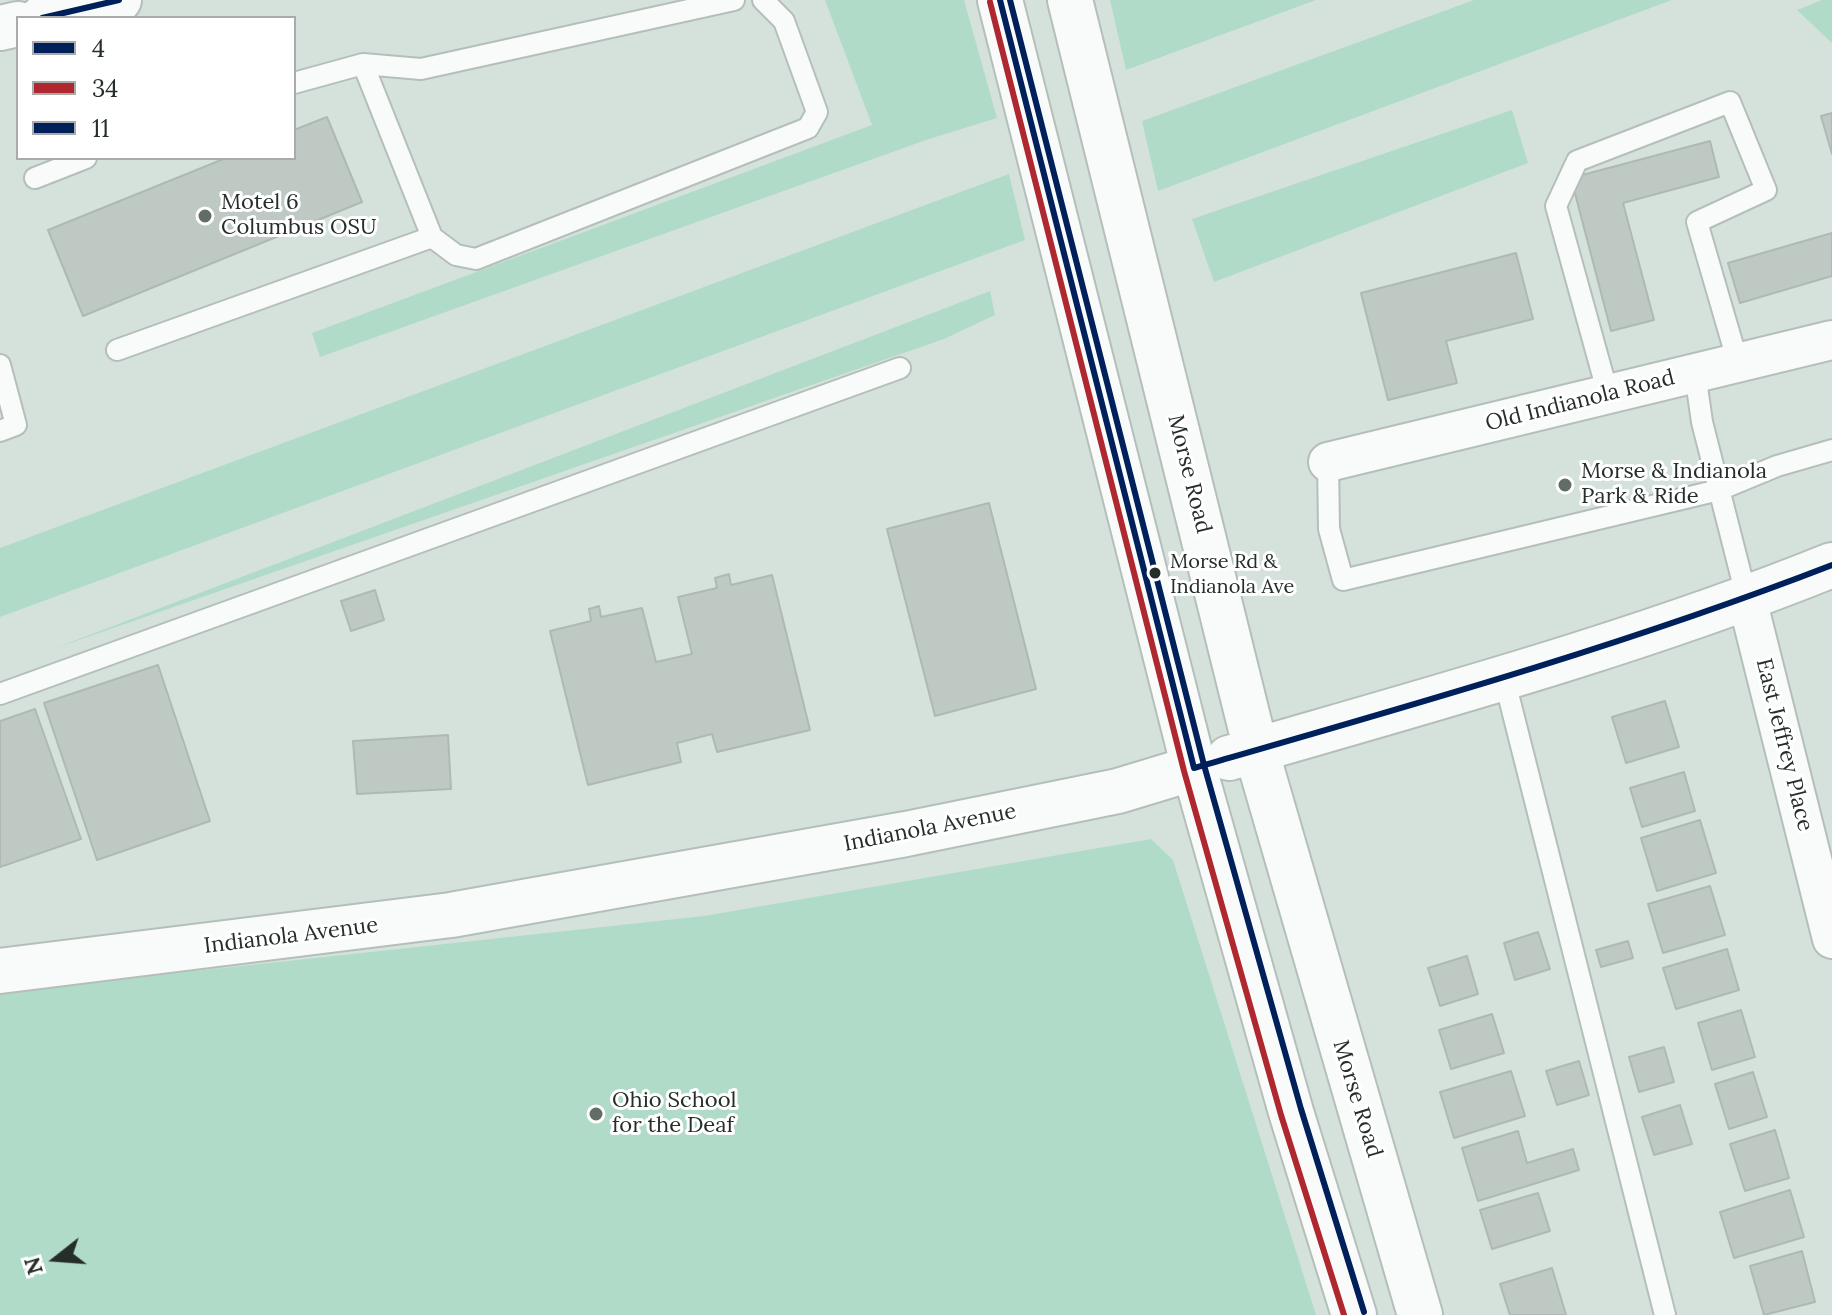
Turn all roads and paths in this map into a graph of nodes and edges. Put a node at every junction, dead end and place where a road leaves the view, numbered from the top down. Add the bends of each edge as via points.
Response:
1 (734, 0) edge
2 (763, 0) edge
3 (1000, 0) edge
4 (1070, 0) edge
5 (112, 7) edge
6 (60, 16) edge
7 (363, 64) junction
8 (296, 82) edge
9 (81, 160) edge
10 (35, 178) dead end
11 (432, 237) junction
12 (1832, 340) edge
13 (117, 350) dead end
14 (1738, 363) junction
15 (0, 365) edge
16 (900, 368) dead end
17 (1695, 373) junction
18 (1608, 394) junction
19 (0, 431) edge
20 (1832, 450) edge
21 (1328, 462) joint
22 (1719, 490) junction
23 (1832, 565) edge
24 (1747, 599) junction
25 (1504, 678) junction
26 (0, 694) edge
27 (1256, 750) junction
28 (1194, 768) junction
29 (1832, 939) edge
30 (0, 971) edge
31 (1354, 1315) edge
32 (1420, 1315) edge
33 (1665, 1315) edge

1 - 7 lane via 421,69
2 - 11 lane via 784,21 817,112 808,128 476,259 456,255
3 - 28 main road
4 - 27 main road, Morse Road
5 - 6 main road
7 - 8 lane
7 - 11 lane
9 - 10 lane
11 - 13 lane
12 - 14 street, Old Indianola Road
14 - 17 street, Old Indianola Road
14 - 18 lane via 1697,222 1766,190 1730,102 1577,161 1556,206
15 - 19 lane via 16,425
16 - 26 lane
17 - 18 street, Old Indianola Road
17 - 22 lane
18 - 21 street, Old Indianola Road
20 - 22 lane
21 - 22 lane via 1329,529 1343,580
22 - 24 lane
23 - 24 main road, Indianola Avenue
24 - 25 main road, Indianola Avenue
24 - 29 street, East Jeffrey Place
25 - 27 main road, Indianola Avenue
25 - 33 lane
27 - 28 main road, Indianola Avenue
27 - 32 main road, Morse Road
28 - 30 main road, Indianola Avenue via 1118,791 921,831 451,915
28 - 31 main road

